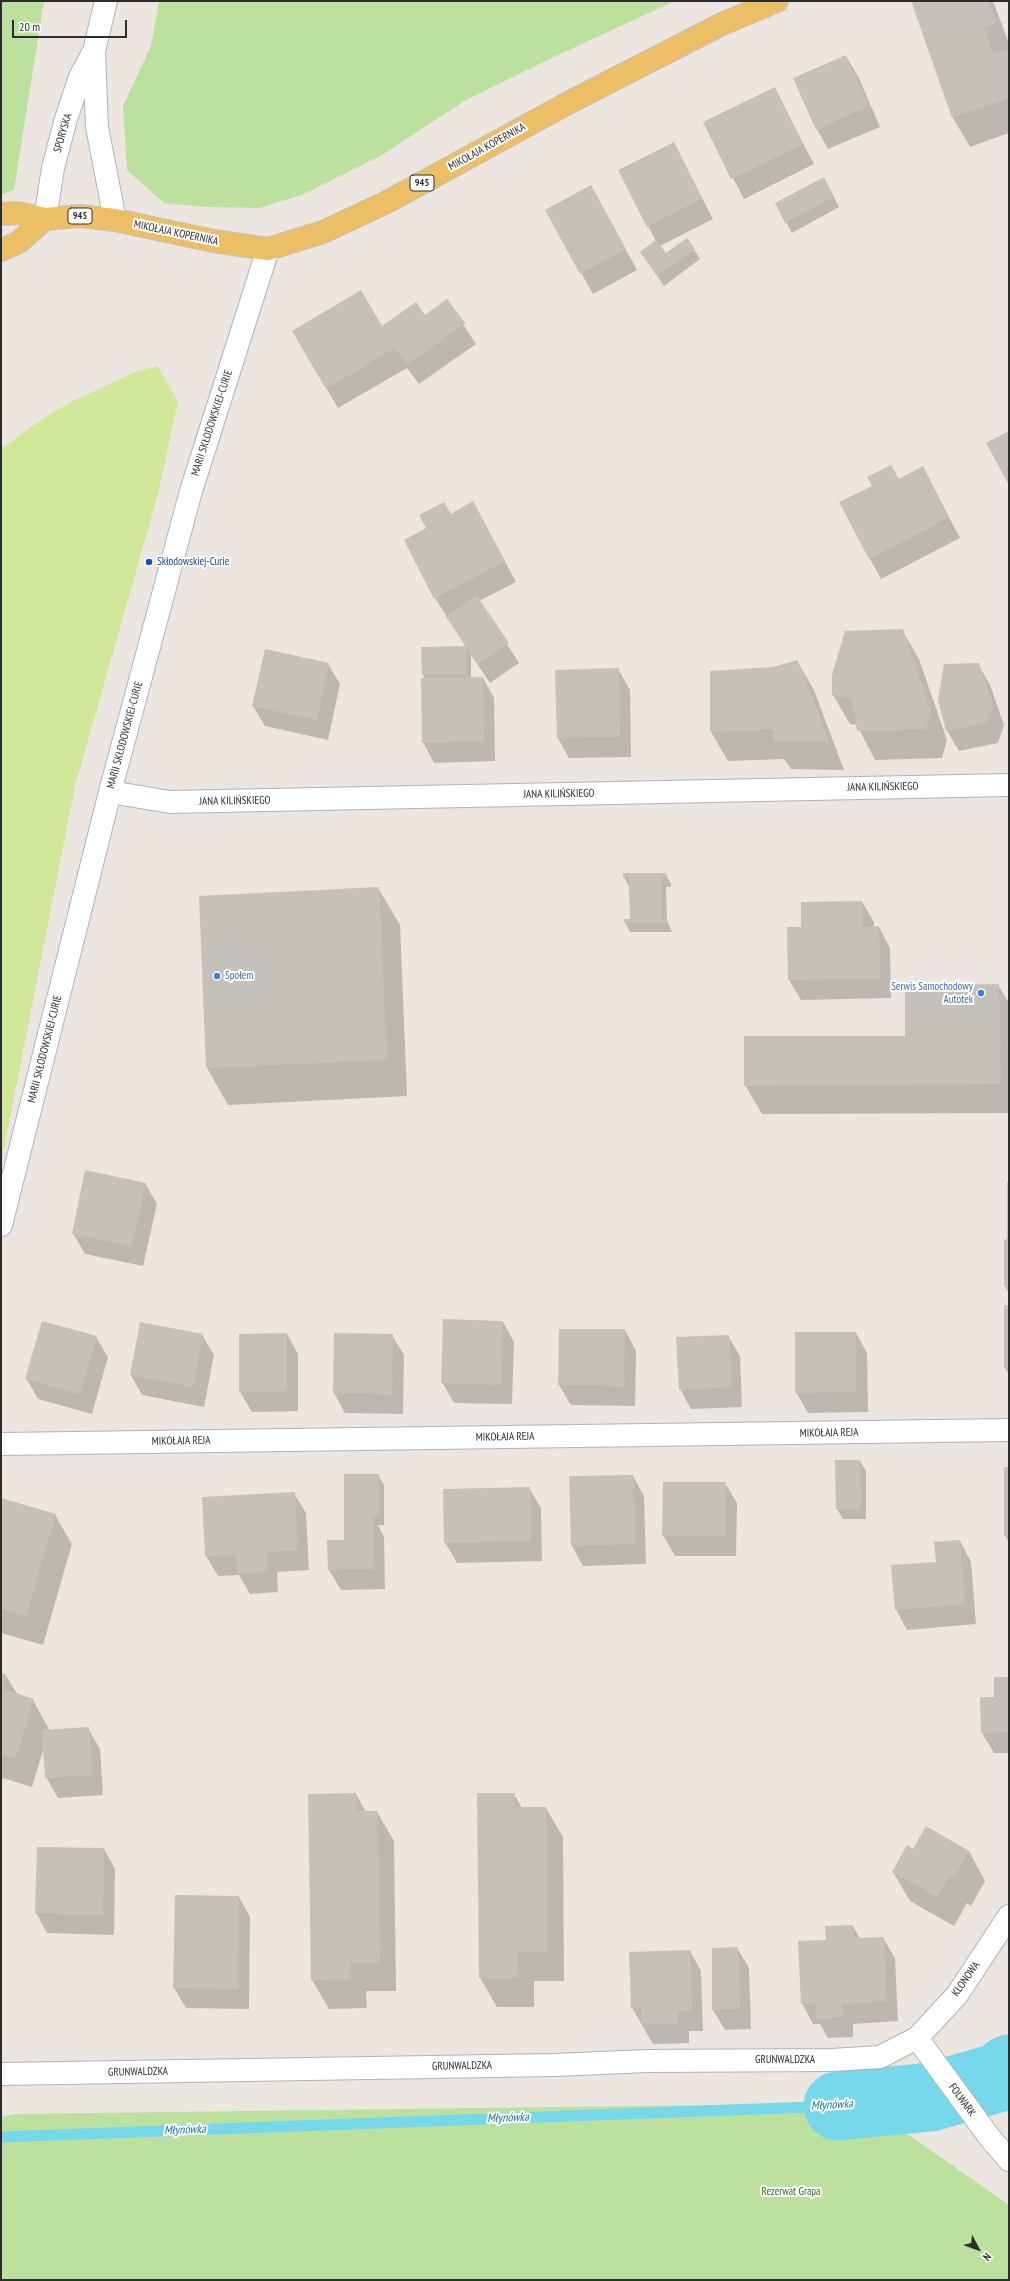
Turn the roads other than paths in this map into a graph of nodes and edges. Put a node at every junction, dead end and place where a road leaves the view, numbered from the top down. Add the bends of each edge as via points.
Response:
1 (106, 1) edge
2 (777, 1) edge
3 (94, 51) junction
4 (1, 214) edge
5 (45, 219) junction
6 (115, 220) junction
7 (268, 249) junction
8 (1, 250) edge
9 (1009, 785) edge
10 (110, 792) junction
11 (1, 1225) edge
12 (1009, 1430) edge
13 (1, 1444) edge
14 (1009, 1916) edge
15 (918, 2038) junction
16 (1, 2074) edge
17 (1009, 2160) edge

1 - 3 street, SPORYSKA
2 - 7 main road, MIKOŁAJA KOPERNIKA / 945 via 722,24 570,102 387,202 323,232
3 - 5 street, SPORYSKA via 80,78 66,119 53,168
3 - 6 street, SPORYSKA via 97,127
4 - 5 main road, MIKOŁAJA KOPERNIKA / 945 via 16,213
5 - 6 main road, MIKOŁAJA KOPERNIKA / 945 via 80,216
5 - 8 main road via 19,242
6 - 7 main road, MIKOŁAJA KOPERNIKA / 945 via 213,241
7 - 10 street, MARII SKŁODOWSKIEJ-CURIE via 191,491
9 - 10 street, JANA KILIŃSKIEGO via 170,802
10 - 11 street, MARII SKŁODOWSKIEJ-CURIE
12 - 13 street, MIKOŁAJA REJA
14 - 15 street, KLONOWA via 957,1994
15 - 16 street, GRUNWALDZKA via 880,2057 832,2060 647,2061 555,2065
15 - 17 street, FOLWARK via 990,2138

